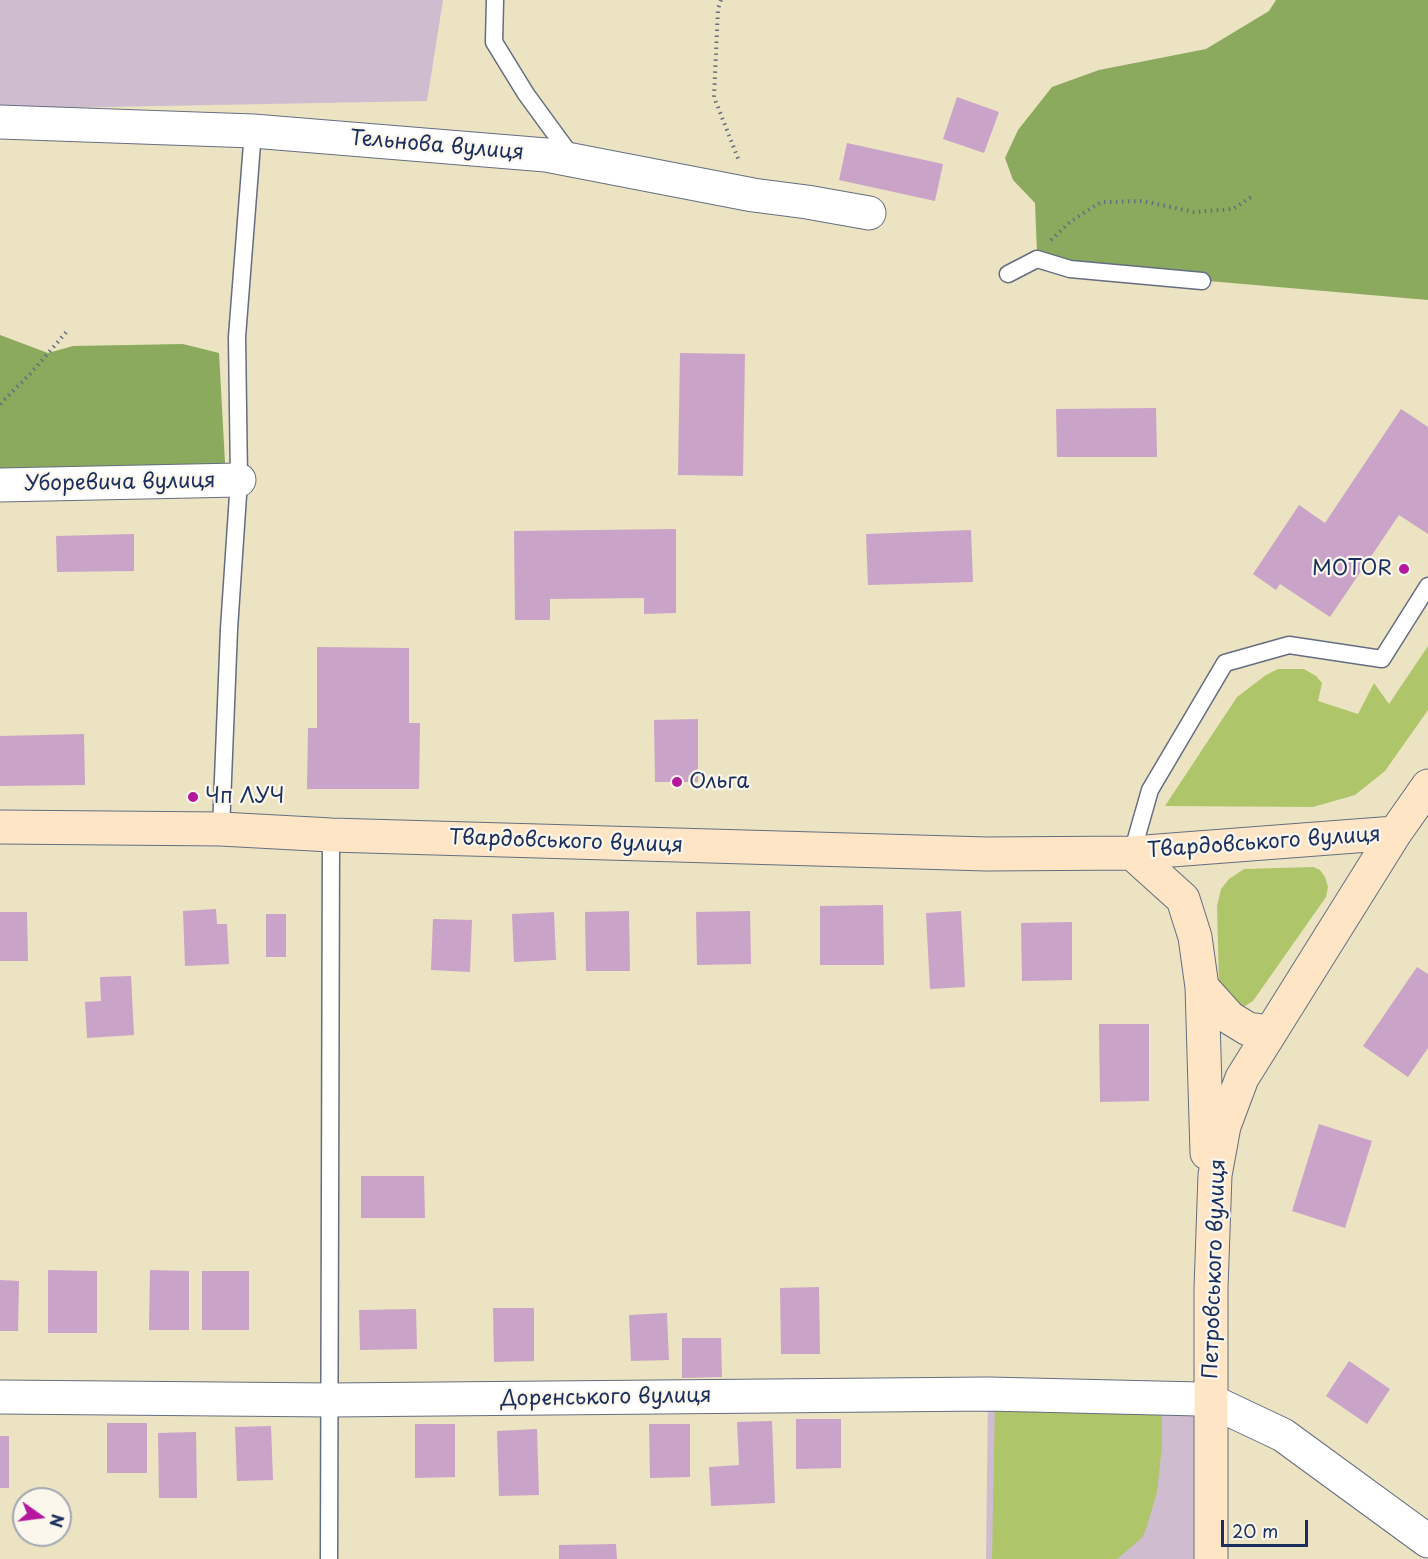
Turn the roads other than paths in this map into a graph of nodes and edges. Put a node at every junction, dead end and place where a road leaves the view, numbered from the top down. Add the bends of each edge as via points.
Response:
1 (495, 0) edge
2 (0, 122) edge
3 (253, 131) junction
4 (574, 160) junction
5 (869, 213) dead end
6 (1008, 274) dead end
7 (1202, 281) dead end
8 (239, 480) junction
9 (0, 485) edge
10 (1428, 586) edge
11 (1428, 786) edge
12 (0, 828) edge
13 (221, 829) junction
14 (1395, 833) junction
15 (331, 835) junction
16 (1132, 853) junction
17 (1202, 987) junction
18 (1269, 1032) junction
19 (1211, 1288) junction
20 (0, 1396) edge
21 (331, 1401) junction
22 (1211, 1401) junction
23 (1428, 1541) edge
24 (329, 1559) edge
25 (1211, 1559) edge

1 - 4 lane via 494,42
2 - 3 street, Тельнова вулиця
3 - 4 street, Тельнова вулиця
3 - 8 lane via 237,337
4 - 5 street, Тельнова вулиця
6 - 7 lane via 1037,259 1070,269
8 - 9 street, Уборевича вулиця
8 - 13 lane
10 - 16 lane via 1382,659 1289,645 1225,663 1150,790
11 - 14 main road, Петровського вулиця
12 - 13 main road, Твардовського вулиця
13 - 15 main road, Твардовського вулиця
14 - 16 main road, Твардовського вулиця
14 - 18 main road, Петровського вулиця
15 - 16 main road, Твардовського вулиця via 987,854
15 - 21 lane
16 - 17 main road, Твардовського вулиця via 1183,899 1195,937
17 - 18 main road via 1230,1018 1248,1029
17 - 19 main road, Твардовського вулиця
18 - 19 main road, Петровського вулиця via 1242,1078 1224,1126 1215,1175
19 - 22 main road, Петровського вулиця
20 - 21 street, Доренського вулиця
21 - 22 street, Доренського вулиця via 988,1394
21 - 24 lane
22 - 23 street via 1282,1435
22 - 25 main road, Петровського вулиця

